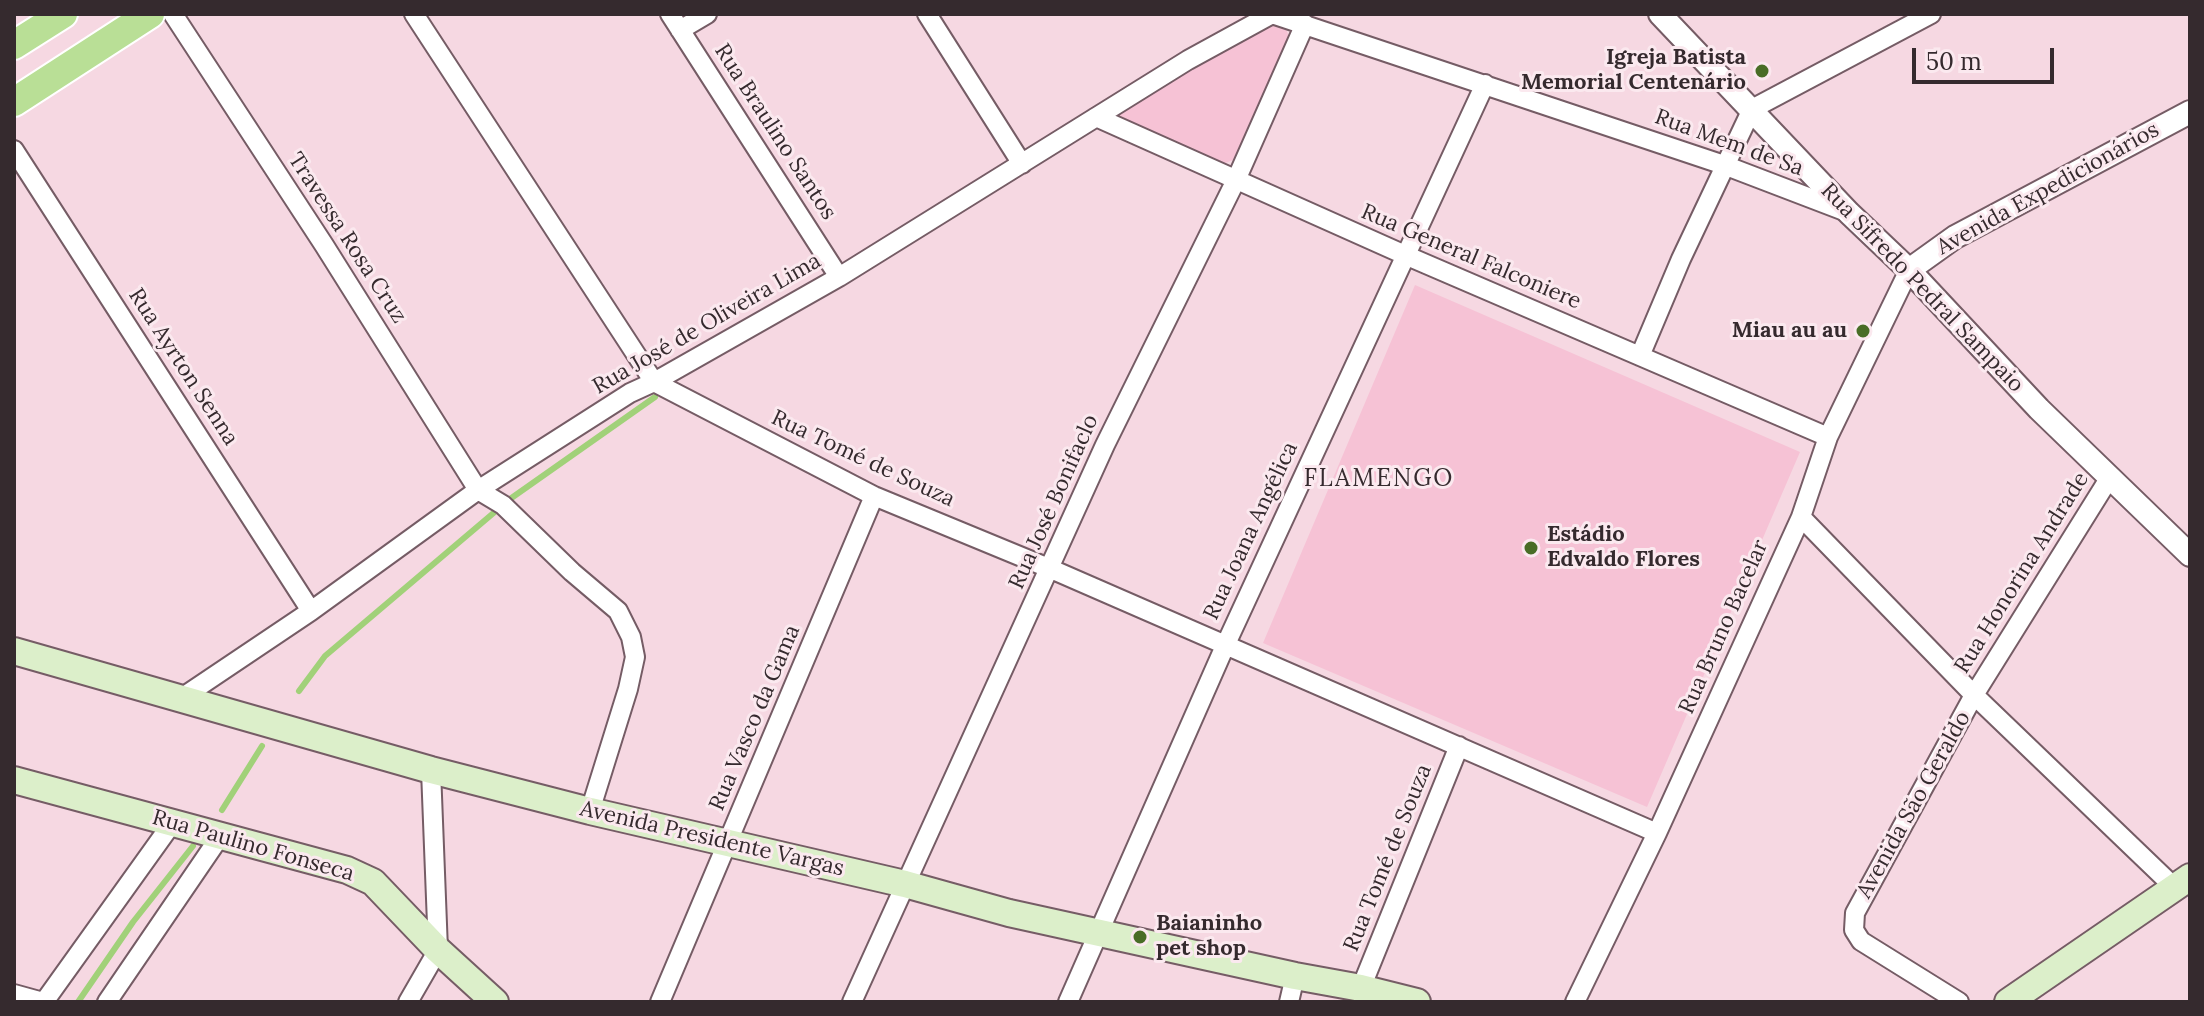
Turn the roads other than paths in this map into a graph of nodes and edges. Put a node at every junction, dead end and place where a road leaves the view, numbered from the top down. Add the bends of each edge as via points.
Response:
1 (63, 14) edge
2 (150, 14) edge
3 (173, 14) edge
4 (414, 14) edge
5 (707, 14) edge
6 (927, 14) edge
7 (1272, 14) edge
8 (1660, 14) edge
9 (1931, 14) edge
10 (675, 22) edge
11 (1305, 24) junction
12 (14, 45) edge
13 (1485, 84) junction
14 (14, 102) edge
15 (1752, 109) junction
16 (2190, 112) edge
17 (1096, 117) junction
18 (14, 150) edge
19 (1022, 164) junction
20 (1724, 165) junction
21 (1236, 180) junction
22 (1849, 213) junction
23 (1405, 255) junction
24 (1909, 270) junction
25 (839, 277) junction
26 (1640, 356) junction
27 (654, 382) junction
28 (1828, 437) junction
29 (2110, 477) junction
30 (478, 490) junction
31 (874, 496) junction
32 (1801, 517) junction
33 (2190, 555) edge
34 (1051, 569) junction
35 (311, 611) junction
36 (1225, 646) junction
37 (14, 651) edge
38 (1974, 695) junction
39 (180, 699) junction
40 (1459, 746) junction
41 (431, 770) junction
42 (14, 780) edge
43 (590, 811) junction
44 (173, 822) junction
45 (1657, 833) junction
46 (221, 835) junction
47 (728, 843) junction
48 (2182, 882) edge
49 (905, 884) junction
50 (1098, 933) junction
51 (438, 950) junction
52 (1295, 976) junction
53 (1361, 988) junction
54 (14, 994) edge
55 (44, 1002) edge
56 (107, 1002) edge
57 (408, 1002) edge
58 (495, 1002) edge
59 (660, 1002) edge
60 (852, 1002) edge
61 (1068, 1002) edge
62 (1289, 1002) edge
63 (1417, 1002) edge
64 (1575, 1002) edge
65 (1959, 1002) edge
66 (2008, 1002) edge

1 - 12 main road
2 - 14 main road
3 - 30 street, Travessa Rosa Cruz
4 - 27 street, Rua Tomé de Souza
5 - 10 street
6 - 19 street
7 - 11 street, Rua Mem de Sa
7 - 17 street, Rua José de Oliveira Lima
8 - 15 street, Rua Sifredo Pedral Sampaio
9 - 15 street
10 - 25 street, Rua Braulino Santos
11 - 13 street, Rua Mem de Sa
11 - 21 street, Rua José Bonifaclo
13 - 20 street, Rua Mem de Sa
13 - 23 street, Rua Joana Angélica
15 - 20 street
15 - 22 street, Rua Sifredo Pedral Sampaio
16 - 24 street, Avenida Expedicionários via 1955,237
17 - 19 street, Rua José de Oliveira Lima
17 - 21 street, Rua General Falconiere
18 - 35 street, Rua Ayrton Senna
19 - 25 street, Rua José de Oliveira Lima
20 - 22 street, Rua Mem de Sa
20 - 26 street
21 - 23 street, Rua General Falconiere
21 - 34 street, Rua José Bonifaclo via 1118,417
22 - 24 street, Rua Sifredo Pedral Sampaio
23 - 26 street, Rua General Falconiere
23 - 36 street, Rua Joana Angélica
24 - 28 street, Rua Bruno Bacelar
24 - 29 street, Rua Sifredo Pedral Sampaio
25 - 27 street, Rua José de Oliveira Lima
26 - 28 street, Rua General Falconiere
27 - 30 street, Rua José de Oliveira Lima
27 - 31 street, Rua Tomé de Souza
28 - 32 street, Rua Bruno Bacelar
29 - 33 street, Rua Sifredo Pedral Sampaio
29 - 38 street, Rua Honorina Andrade
30 - 35 street, Rua José de Oliveira Lima
30 - 43 street via 618,611 631,637 635,657 628,689
31 - 34 street, Rua Tomé de Souza
31 - 47 street, Rua Vasco da Gama
32 - 38 street
32 - 45 street, Rua Bruno Bacelar
34 - 36 street, Rua Tomé de Souza
34 - 49 street, Rua José Bonifaclo
35 - 39 street, Rua José de Oliveira Lima
36 - 40 street, Rua Tomé de Souza
36 - 50 street, Rua Joana Angélica
37 - 39 main road, Avenida Presidente Vargas
38 - 48 street
38 - 65 street, Avenida São Geraldo via 1869,884 1853,924 1866,945
39 - 41 main road, Avenida Presidente Vargas
40 - 45 street, Rua Tomé de Souza
40 - 53 street, Rua Tomé de Souza
41 - 43 main road, Avenida Presidente Vargas
41 - 51 street
42 - 44 main road, Rua Paulino Fonseca
43 - 47 main road, Avenida Presidente Vargas
44 - 46 main road, Rua Paulino Fonseca
44 - 55 street
45 - 64 street, Rua Bruno Bacelar
46 - 51 main road, Rua Paulino Fonseca via 373,882
46 - 56 street
47 - 49 main road, Avenida Presidente Vargas
47 - 59 street, Rua Vasco da Gama
48 - 66 main road
49 - 50 main road, Avenida Presidente Vargas
49 - 60 street, Rua José Bonifaclo
50 - 52 main road, Avenida Presidente Vargas
50 - 61 street, Rua Joana Angélica
51 - 57 street
51 - 58 main road, Rua Paulino Fonseca
52 - 53 main road, Avenida Presidente Vargas
52 - 62 street
53 - 63 main road, Avenida Presidente Vargas
54 - 55 street

